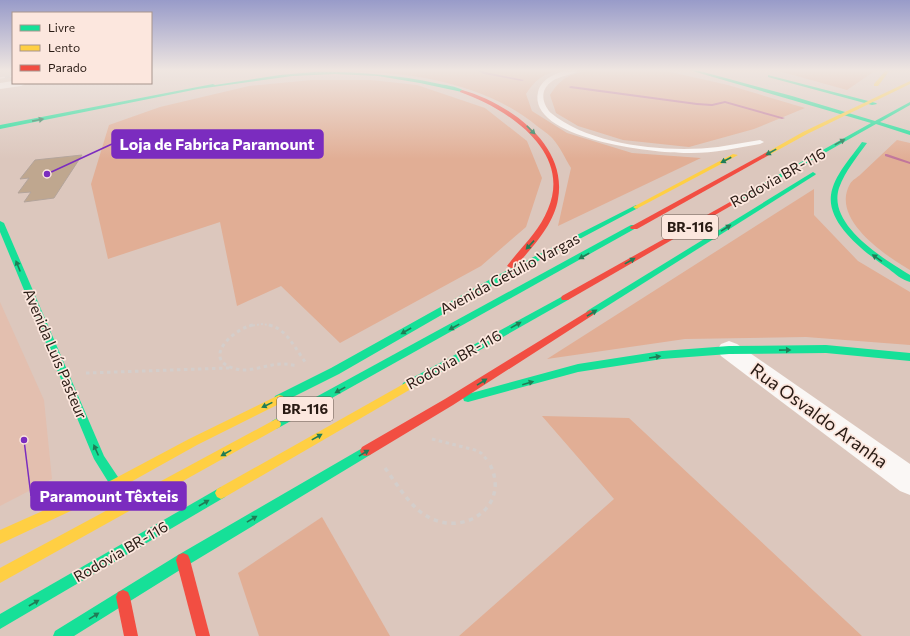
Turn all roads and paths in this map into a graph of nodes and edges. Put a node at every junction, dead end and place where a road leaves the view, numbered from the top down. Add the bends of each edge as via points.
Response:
1 (102, 100) edge
2 (139, 100) edge
3 (484, 100) edge
4 (539, 100) edge
5 (802, 100) edge
6 (847, 100) edge
7 (854, 100) edge
8 (873, 100) edge
9 (910, 103) edge
10 (817, 115) dead end
11 (907, 117) edge
12 (0, 119) edge
13 (0, 127) edge
14 (910, 133) edge
15 (871, 139) junction
16 (764, 140) joint
17 (844, 155) dead end
18 (823, 167) dead end
19 (0, 222) edge
20 (501, 277) junction
21 (910, 279) edge
22 (282, 331) dead end
23 (729, 350) junction
24 (910, 356) edge
25 (230, 368) junction
26 (62, 372) junction
27 (335, 372) junction
28 (449, 402) junction
29 (403, 430) junction
30 (910, 482) edge
31 (116, 484) junction
32 (415, 507) dead end
33 (0, 537) edge
34 (183, 560) junction
35 (0, 576) edge
36 (123, 597) junction
37 (0, 622) edge
38 (60, 636) edge
39 (131, 636) edge
40 (203, 636) edge

1 - 12 main road
13 -> 2 main road
3 -> 20 main road via 506,109 541,140 557,175 557,192 552,213 537,237
4 - 16 lane via 546,112 556,121 607,141 657,149 713,150
5 - 14 main road
6 - 10 main road
7 - 11 main road
8 -> 35 main road, Rodovia BR-116 / BR-116 via 805,133
37 -> 9 main road, Rodovia BR-116 / BR-116 via 291,452
11 - 15 main road, Rodovia BR-116
15 - 17 main road, Rodovia BR-116
21 -> 15 main road via 872,255 839,218 834,198 838,182
16 -> 20 main road, Avenida Getúlio Vargas
28 -> 18 main road, Rodovia BR-116
26 -> 19 main road, Avenida Luís Pasteur
20 -> 27 main road, Avenida Getúlio Vargas
22 - 25 path via 266,324 243,327 234,332 221,347 220,355 222,362
23 -> 24 main road via 826,349
28 -> 23 main road via 578,368
23 - 30 street, Rua Osvaldo Aranha
25 - 26 path via 104,374
25 - 27 path via 244,370 279,363
31 -> 26 main road, Avenida Luís Pasteur via 100,459
27 -> 31 main road, Avenida Getúlio Vargas via 193,442
28 - 29 main road, Rodovia BR-116
29 - 32 path via 471,448 486,457 495,472 496,488 490,506 468,522 447,524 429,519
34 -> 29 main road, Rodovia BR-116
31 - 33 main road, Avenida Getúlio Vargas
34 - 36 main road, Rodovia BR-116
34 - 40 main road
38 -> 36 main road, Rodovia BR-116
36 - 39 main road

